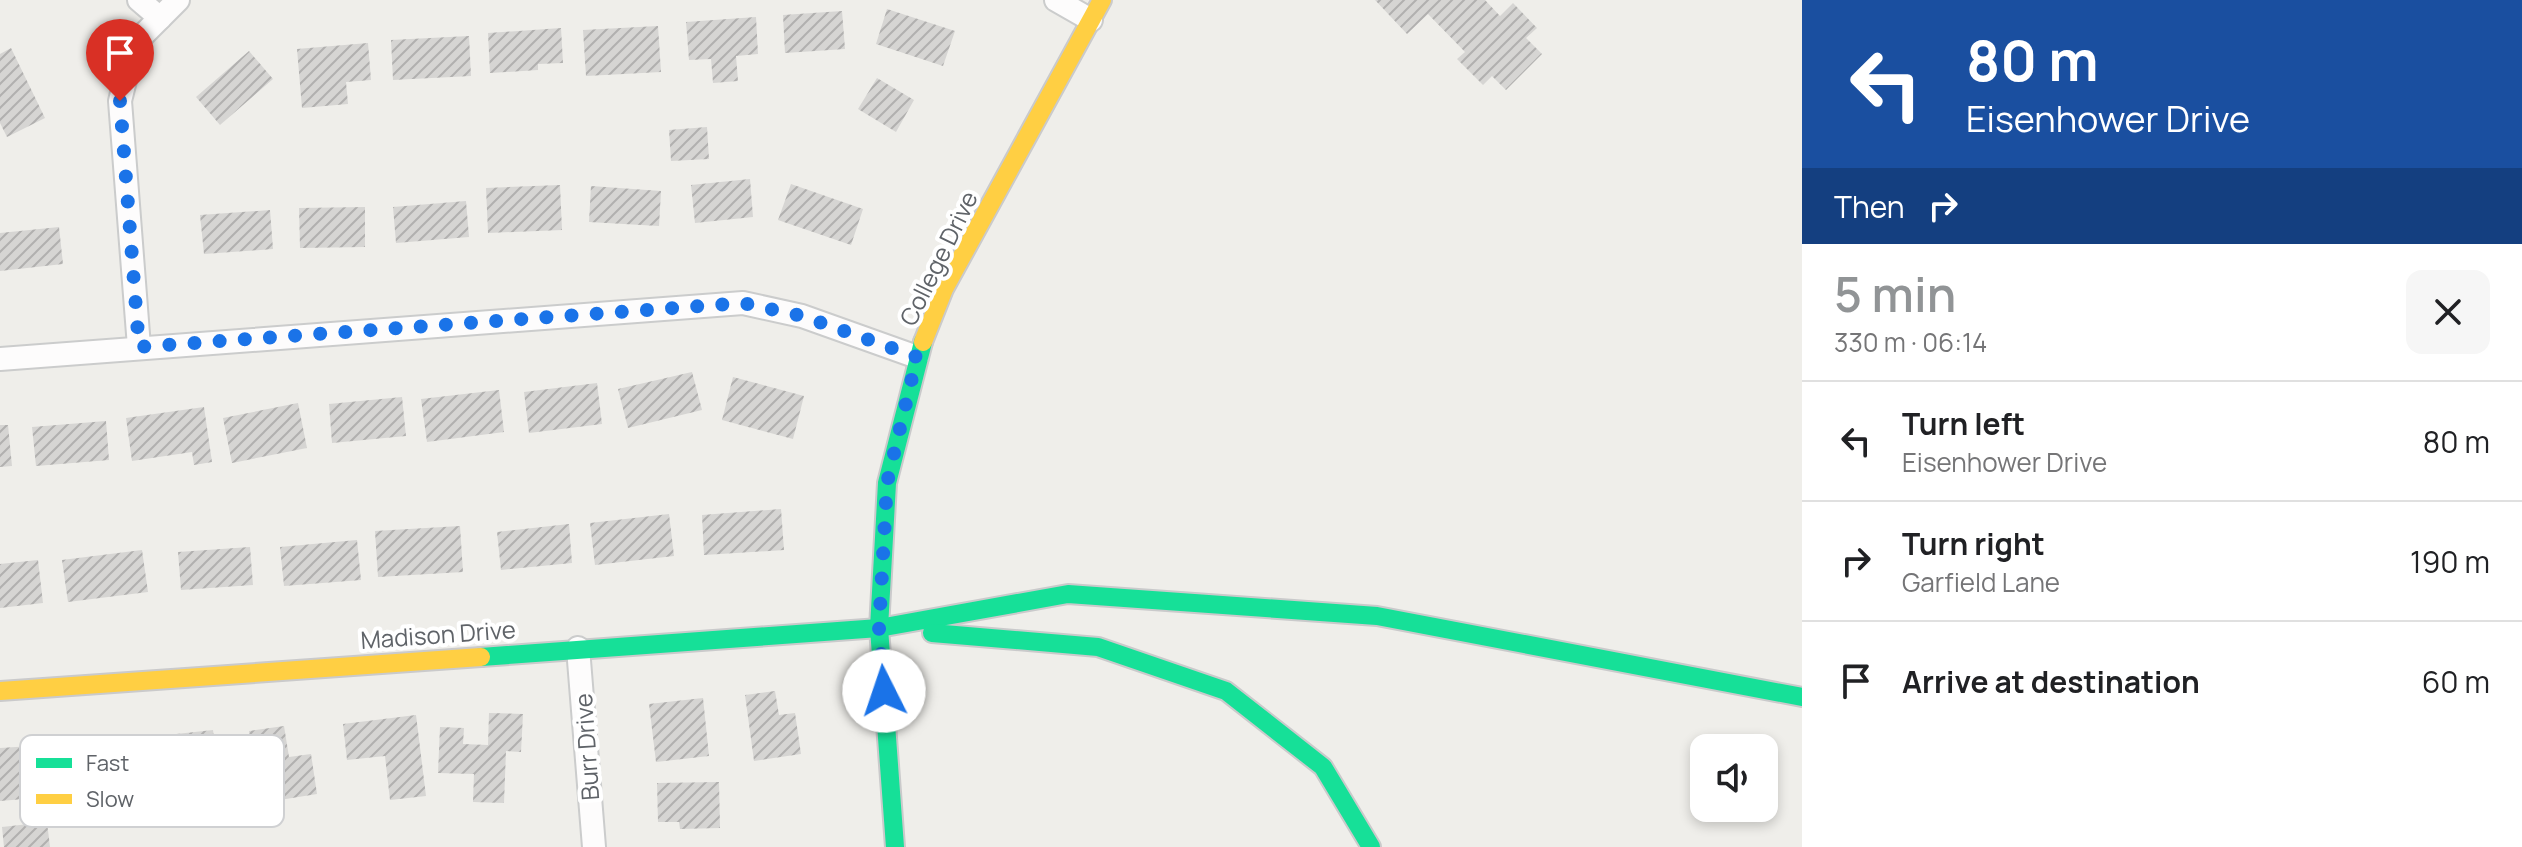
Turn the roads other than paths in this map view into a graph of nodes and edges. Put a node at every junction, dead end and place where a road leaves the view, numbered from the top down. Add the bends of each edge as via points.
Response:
1 (139, 0) edge
2 (178, 0) edge
3 (1056, 0) edge
4 (1102, 0) edge
5 (160, 18) junction
6 (1091, 20) junction
7 (139, 347) junction
8 (917, 357) junction
9 (0, 359) edge
10 (879, 628) junction
11 (578, 648) junction
12 (0, 691) edge
13 (1802, 697) edge
14 (594, 847) edge
15 (895, 847) edge
16 (1371, 847) edge

1 - 5 street
2 - 5 street
3 - 6 street
4 - 6 main road, College Drive
5 - 7 street via 134,44 120,101
6 - 8 main road, College Drive via 944,289
7 - 8 street via 743,303 802,316
7 - 9 street
8 - 10 main road, College Drive via 887,483
10 - 11 main road, Madison Drive
10 - 13 main road via 1068,594 1377,616
10 - 15 main road, College Drive
10 - 16 main road via 1098,647 1226,691 1323,767
11 - 12 main road, Madison Drive
11 - 14 street, Burr Drive

